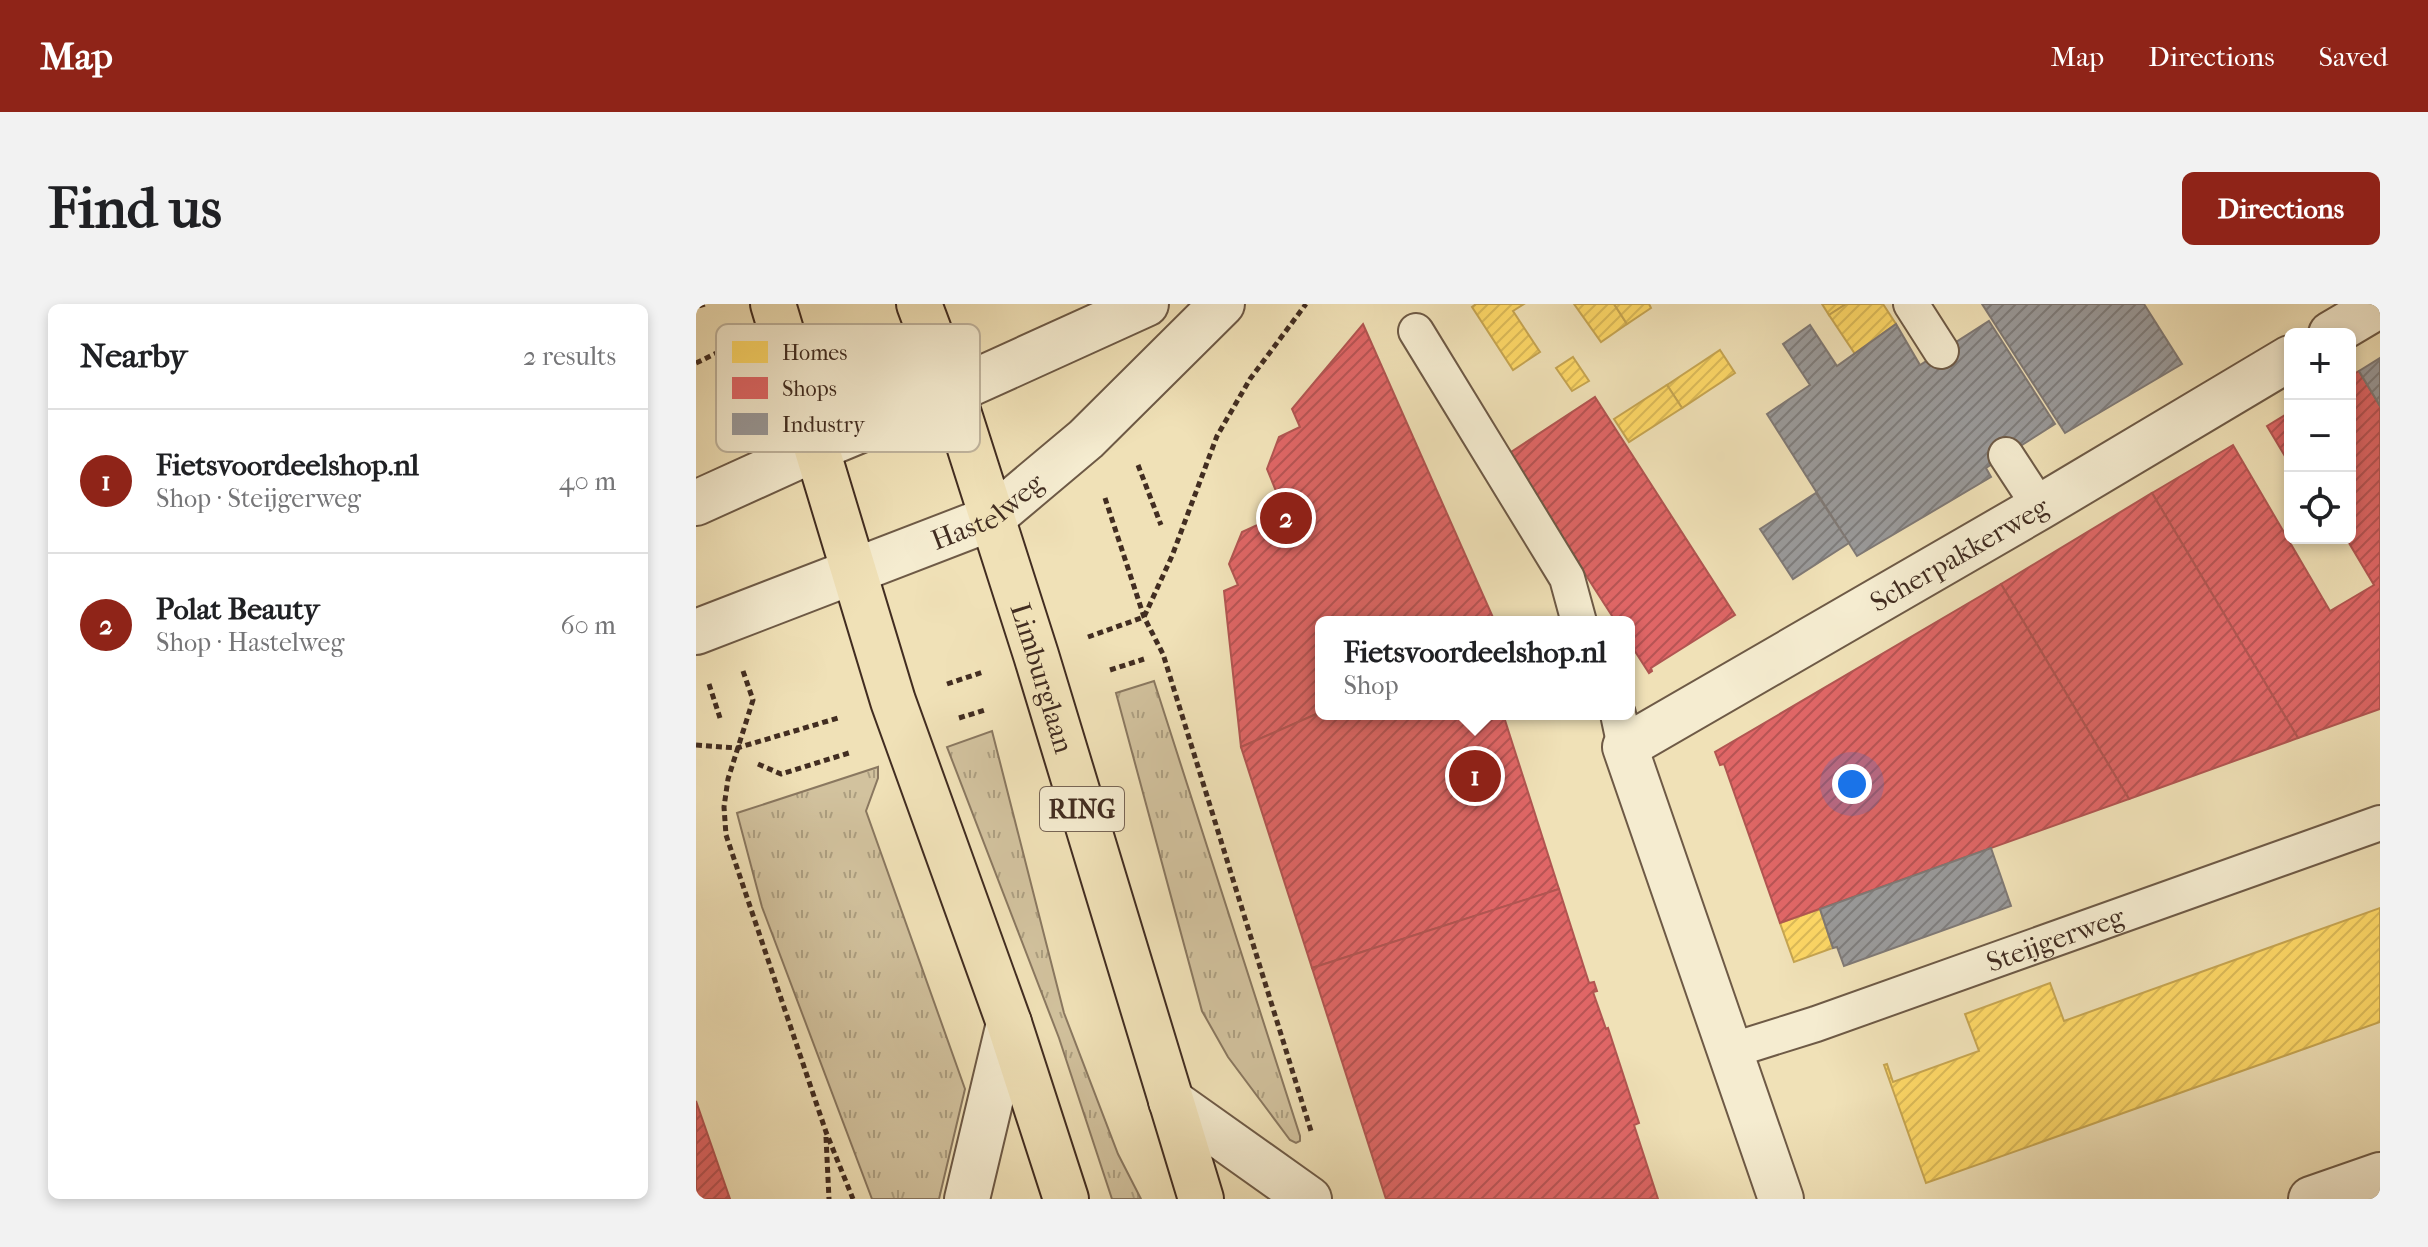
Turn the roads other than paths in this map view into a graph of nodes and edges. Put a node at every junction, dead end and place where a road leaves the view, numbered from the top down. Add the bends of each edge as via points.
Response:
1 (773, 304) edge
2 (919, 304) edge
3 (1146, 304) edge
4 (1222, 304) edge
5 (1911, 304) edge
6 (2380, 305) edge
7 (779, 324) edge
8 (926, 324) edge
9 (2341, 328) edge
10 (1416, 331) dead end
11 (1941, 351) dead end
12 (2284, 362) edge
13 (980, 379) edge
14 (808, 452) edge
15 (816, 452) edge
16 (971, 452) edge
17 (2006, 455) dead end
18 (696, 503) edge
19 (2040, 507) junction
20 (992, 518) junction
21 (853, 573) junction
22 (1577, 616) edge
23 (712, 627) edge
24 (1622, 730) edge
25 (2380, 823) edge
26 (1009, 1023) junction
27 (1730, 1051) junction
28 (1171, 1101) junction
29 (2380, 1175) edge
30 (967, 1199) edge
31 (1066, 1199) edge
32 (1201, 1199) edge
33 (1309, 1199) edge
34 (1781, 1199) edge
35 (2311, 1199) edge

1 - 7 main road
2 - 8 main road, RING
3 - 13 street
4 - 20 street, Hastelweg via 1086,439
5 - 11 lane
6 - 9 street
10 - 22 lane via 1567,578
12 - 19 street, Scherpakkerweg
14 - 18 street
15 - 21 main road
16 - 20 main road, Limburglaan / RING
17 - 19 lane
19 - 24 street, Scherpakkerweg
20 - 21 street, Hastelweg
20 - 28 main road, Limburglaan / RING
21 - 23 street, Hastelweg
21 - 26 main road via 912,759
24 - 27 street
25 - 27 lane, Steijgerweg
26 - 30 street
26 - 31 main road
27 - 34 street
28 - 32 main road, Limburglaan / RING
28 - 33 street
29 - 35 street

